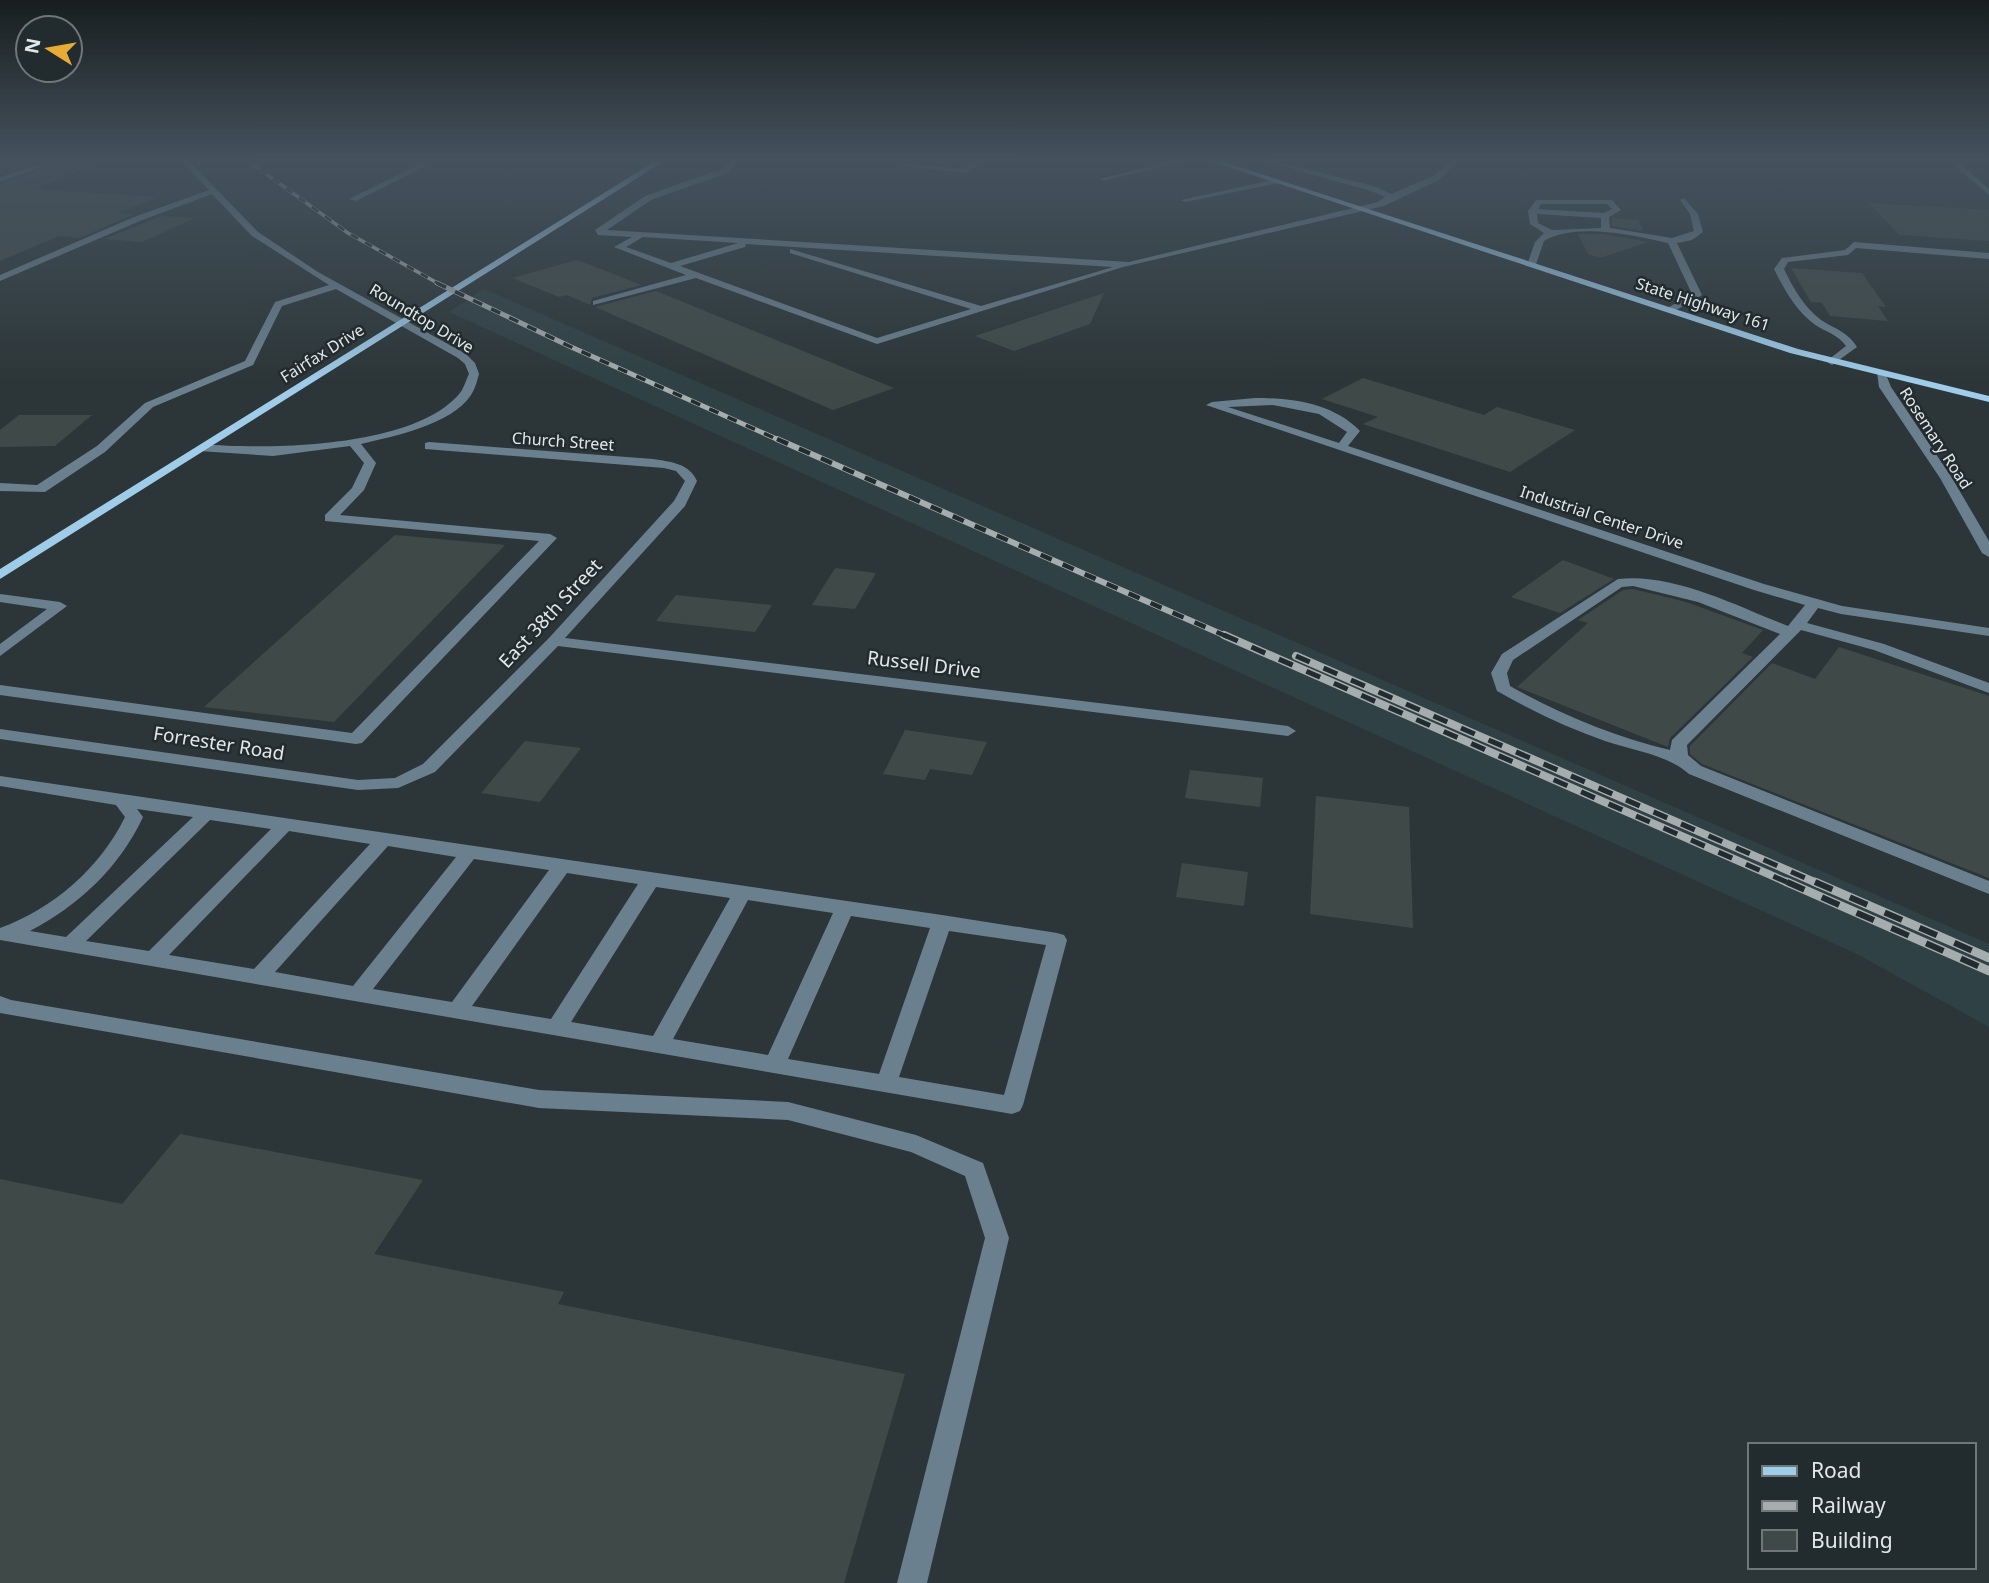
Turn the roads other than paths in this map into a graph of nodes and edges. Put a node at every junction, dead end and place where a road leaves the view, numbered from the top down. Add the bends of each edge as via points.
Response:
1 (102, 234) edge
2 (255, 234) edge
3 (544, 234) edge
4 (626, 234) edge
5 (1253, 234) edge
6 (1437, 234) edge
7 (1549, 234) edge
8 (1620, 234) edge
9 (1696, 234) edge
10 (643, 235) junction
11 (1672, 241) junction
12 (754, 242) junction
13 (767, 243) junction
14 (1989, 256) edge
15 (1129, 265) junction
16 (1532, 265) junction
17 (672, 266) junction
18 (697, 275) junction
19 (0, 278) edge
20 (338, 286) junction
21 (596, 303) dead end
22 (983, 310) junction
23 (1670, 310) junction
24 (1832, 362) junction
25 (1881, 374) junction
26 (1989, 399) edge
27 (1318, 411) junction
28 (1280, 427) junction
29 (353, 442) junction
30 (429, 446) dead end
31 (203, 448) junction
32 (1341, 448) junction
33 (691, 478) joint
34 (0, 487) edge
35 (1989, 553) edge
36 (0, 575) edge
37 (0, 598) edge
38 (1814, 603) junction
39 (1794, 629) junction
40 (1989, 632) edge
41 (554, 641) junction
42 (0, 651) edge
43 (1989, 688) edge
44 (0, 691) edge
45 (1288, 731) dead end
46 (0, 734) edge
47 (1680, 757) junction
48 (429, 768) joint
49 (0, 781) edge
50 (122, 801) junction
51 (206, 814) junction
52 (285, 825) junction
53 (384, 839) junction
54 (470, 852) junction
55 (562, 866) junction
56 (651, 879) junction
57 (1989, 888) edge
58 (743, 893) junction
59 (845, 908) junction
60 (942, 922) junction
61 (3, 934) edge
62 (70, 945) junction
63 (153, 959) junction
64 (259, 977) junction
65 (358, 994) junction
66 (0, 1003) edge
67 (457, 1011) junction
68 (556, 1028) junction
69 (659, 1045) junction
70 (774, 1065) junction
71 (886, 1084) junction
72 (912, 1583) edge

1 - 19 street
2 - 20 street, Roundtop Drive
3 - 31 main road, Fairfax Drive
4 - 10 street
5 - 15 street
6 - 16 main road, State Highway 161
7 - 16 street via 1539,241
8 - 11 street
9 - 11 street
10 - 12 street
10 - 17 street via 618,247
11 - 23 street via 1697,295
12 - 13 street
12 - 17 street
13 - 15 street
13 - 22 street
14 - 24 street via 1854,245 1848,252 1785,260 1779,269 1786,284 1817,322 1846,335 1852,347
15 - 22 street
16 - 23 main road, State Highway 161
17 - 18 street
18 - 21 street
18 - 22 street via 877,341
20 - 29 street, Roundtop Drive via 462,356 474,374 464,396 436,415 399,431
20 - 34 street via 278,304 249,363 149,405 101,449 40,489
23 - 24 main road, State Highway 161
24 - 25 main road, State Highway 161
25 - 26 main road, State Highway 161
25 - 35 street, Rosemary Road
27 - 28 street
27 - 28 street, Industrial Center Drive via 1281,399 1212,405
27 - 32 street via 1339,418 1353,431
28 - 32 street, Industrial Center Drive
29 - 31 street, Roundtop Drive via 276,452
29 - 44 street via 370,463 358,490 330,517 550,538 356,739
30 - 33 street, Church Street via 653,463 681,469
31 - 36 main road, Fairfax Drive
32 - 38 street, Industrial Center Drive
33 - 41 street, East 38th Street via 680,503
37 - 42 street via 60,606
38 - 39 street
38 - 40 street, Industrial Center Drive
39 - 43 street via 1879,647
39 - 47 street via 1678,744
39 - 47 street via 1629,579 1507,657 1499,673 1503,688 1524,701
41 - 45 street, Russell Drive
41 - 48 street, East 38th Street
46 - 48 street, Forrester Road via 358,785 398,783
47 - 57 street via 1695,770
49 - 50 street
50 - 51 street
50 - 61 street via 134,817 126,839 78,889 41,918
51 - 52 street
51 - 62 street
52 - 53 street
52 - 63 street
53 - 54 street
53 - 64 street
54 - 55 street
54 - 65 street
55 - 56 street
55 - 67 street
56 - 58 street
56 - 68 street
58 - 59 street
58 - 69 street
59 - 60 street
59 - 70 street
60 - 71 street
60 - 71 street via 1057,940 1012,1105
61 - 62 street
62 - 63 street
63 - 64 street
64 - 65 street
65 - 67 street
66 - 72 street via 539,1099 788,1111 916,1144 975,1170 997,1238
67 - 68 street
68 - 69 street
69 - 70 street
70 - 71 street

